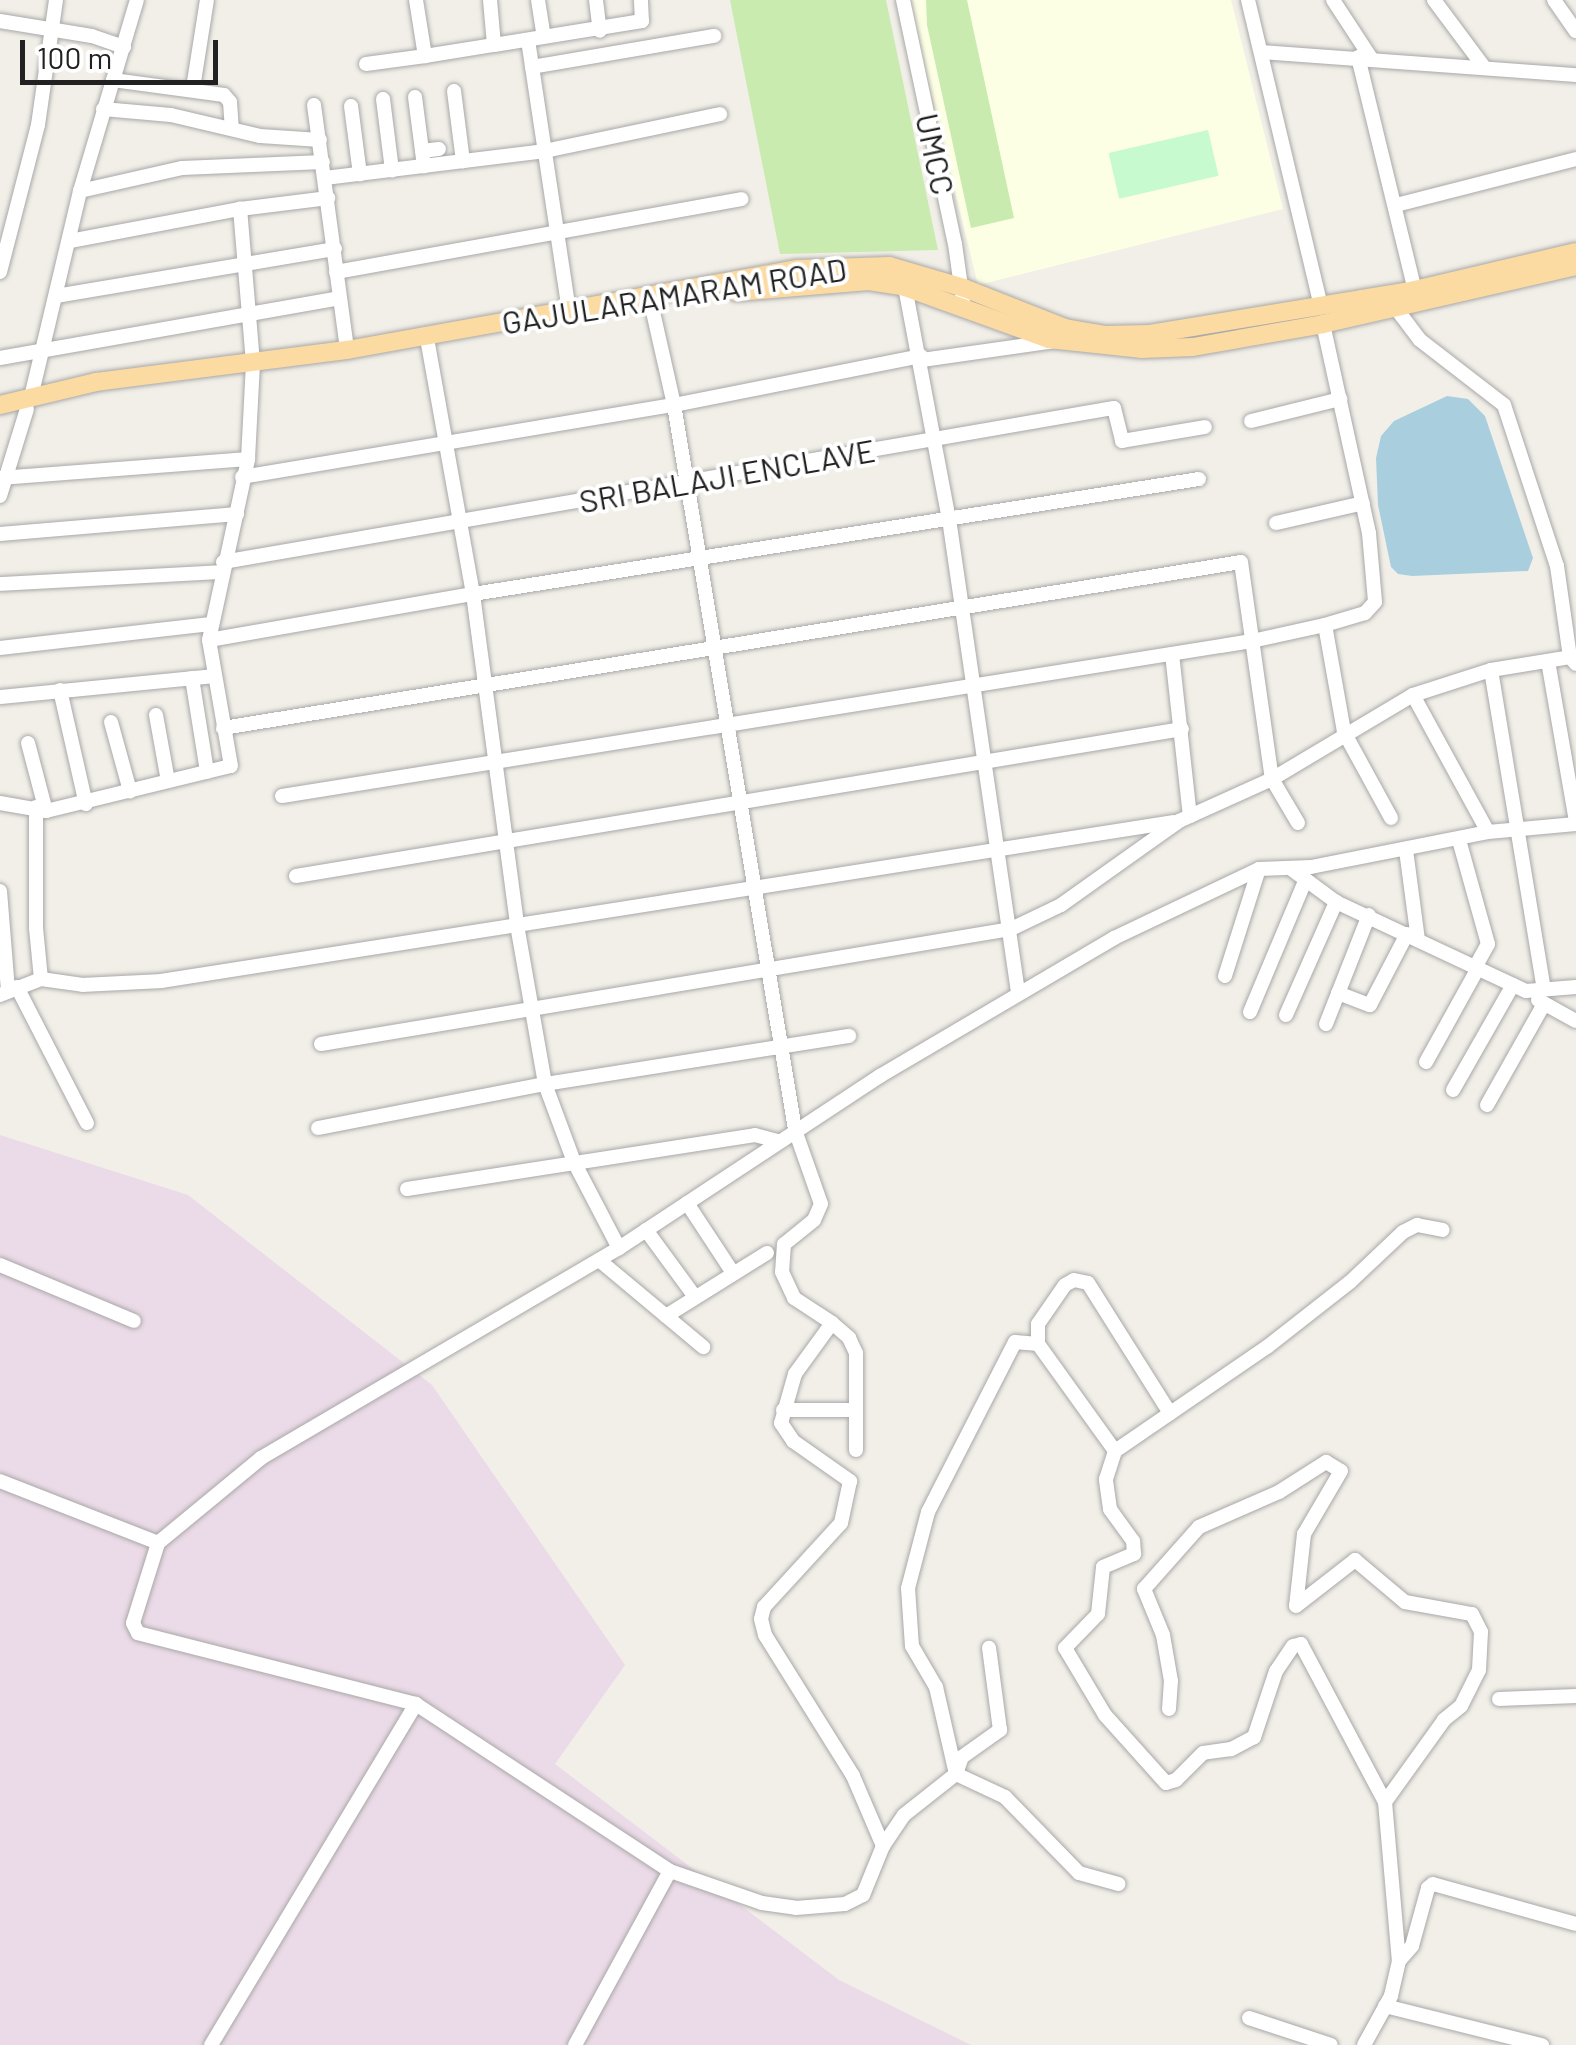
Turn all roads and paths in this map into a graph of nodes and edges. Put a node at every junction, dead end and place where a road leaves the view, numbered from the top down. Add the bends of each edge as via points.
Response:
1 (56, 0) edge
2 (138, 0) edge
3 (206, 0) edge
4 (416, 0) edge
5 (490, 0) edge
6 (538, 0) edge
7 (596, 0) edge
8 (641, 0) edge
9 (904, 0) edge
10 (1248, 0) edge
11 (1333, 0) edge
12 (1434, 0) edge
13 (1554, 0) edge
14 (0, 21) edge
15 (1574, 21) edge
16 (50, 30) junction
17 (600, 30) junction
18 (714, 36) dead end
19 (536, 38) junction
20 (494, 44) junction
21 (124, 46) junction
22 (1261, 52) junction
23 (424, 56) junction
24 (1364, 58) junction
25 (366, 64) dead end
26 (532, 67) junction
27 (1484, 68) junction
28 (1576, 76) edge
29 (112, 80) junction
30 (193, 88) junction
31 (454, 90) dead end
32 (415, 97) dead end
33 (383, 99) dead end
34 (314, 105) dead end
35 (350, 106) dead end
36 (103, 109) junction
37 (720, 114) dead end
38 (232, 129) junction
39 (320, 140) junction
40 (545, 151) junction
41 (431, 156) junction
42 (1576, 159) edge
43 (463, 161) junction
44 (323, 162) junction
45 (372, 167) junction
46 (325, 178) junction
47 (80, 191) junction
48 (328, 198) junction
49 (742, 199) dead end
50 (1396, 205) junction
51 (240, 208) junction
52 (557, 233) junction
53 (70, 240) junction
54 (334, 250) junction
55 (1576, 252) edge
56 (244, 263) junction
57 (1576, 266) edge
58 (0, 272) edge
59 (336, 272) junction
60 (904, 287) junction
61 (964, 288) junction
62 (1414, 290) junction
63 (56, 296) junction
64 (340, 298) junction
65 (651, 300) junction
66 (1396, 307) junction
67 (964, 308) junction
68 (569, 311) junction
69 (249, 314) junction
70 (1322, 316) junction
71 (1056, 341) junction
72 (428, 344) junction
73 (43, 350) junction
74 (347, 350) junction
75 (0, 358) edge
76 (922, 358) junction
77 (252, 368) junction
78 (1340, 399) junction
79 (29, 403) junction
80 (0, 405) edge
81 (674, 405) junction
82 (0, 417) edge
83 (1252, 421) dead end
84 (1205, 427) dead end
85 (934, 440) junction
86 (446, 442) junction
87 (248, 459) junction
88 (2, 478) edge
89 (242, 478) junction
90 (1199, 479) dead end
91 (687, 482) junction
92 (0, 496) edge
93 (1363, 503) junction
94 (236, 514) junction
95 (949, 519) junction
96 (460, 521) junction
97 (1276, 523) dead end
98 (0, 534) edge
99 (700, 558) junction
100 (222, 567) junction
101 (0, 584) edge
102 (473, 594) junction
103 (959, 608) junction
104 (211, 624) junction
105 (1325, 624) junction
106 (208, 640) junction
107 (1252, 641) junction
108 (0, 648) edge
109 (714, 648) junction
110 (1172, 654) junction
111 (1548, 661) junction
112 (1573, 661) edge
113 (1491, 670) junction
114 (214, 676) junction
115 (192, 678) junction
116 (486, 685) junction
117 (973, 686) junction
118 (60, 690) junction
119 (0, 696) edge
120 (1413, 696) junction
121 (156, 714) dead end
122 (111, 722) dead end
123 (728, 726) junction
124 (223, 728) junction
125 (1182, 729) junction
126 (1344, 732) junction
127 (28, 743) dead end
128 (499, 762) junction
129 (985, 762) junction
130 (207, 772) junction
131 (1272, 779) junction
132 (168, 782) junction
133 (130, 791) junction
134 (282, 796) dead end
135 (0, 802) edge
136 (740, 803) junction
137 (86, 804) junction
138 (41, 809) junction
139 (1392, 818) dead end
140 (1184, 819) junction
141 (1576, 822) edge
142 (1298, 823) dead end
143 (1488, 832) junction
144 (1518, 832) junction
145 (1459, 840) junction
146 (508, 842) junction
147 (998, 846) junction
148 (1406, 850) junction
149 (1289, 867) junction
150 (1259, 870) junction
151 (296, 876) dead end
152 (1306, 881) junction
153 (754, 886) junction
154 (0, 892) edge
155 (1336, 902) junction
156 (1369, 916) junction
157 (517, 925) junction
158 (1011, 930) junction
159 (1412, 937) junction
160 (1477, 968) junction
161 (768, 972) junction
162 (1225, 976) dead end
163 (41, 979) junction
164 (1576, 987) edge
165 (1520, 988) junction
166 (8, 991) edge
167 (1018, 993) junction
168 (1338, 993) junction
169 (1544, 997) junction
170 (531, 1009) junction
171 (1250, 1012) dead end
172 (1286, 1015) dead end
173 (1576, 1022) edge
174 (1326, 1024) dead end
175 (849, 1036) dead end
176 (322, 1044) dead end
177 (783, 1050) junction
178 (1426, 1062) dead end
179 (545, 1084) junction
180 (1453, 1090) dead end
181 (1487, 1105) dead end
182 (87, 1123) dead end
183 (318, 1128) dead end
184 (795, 1130) junction
185 (778, 1141) junction
186 (574, 1162) junction
187 (407, 1189) dead end
188 (686, 1203) junction
189 (646, 1230) junction
190 (1443, 1230) dead end
191 (618, 1248) junction
192 (767, 1253) dead end
193 (599, 1260) junction
194 (0, 1265) edge
195 (733, 1274) junction
196 (694, 1298) junction
197 (666, 1316) junction
198 (134, 1320) dead end
199 (832, 1323) junction
200 (1038, 1344) junction
201 (703, 1346) dead end
202 (783, 1410) junction
203 (856, 1410) junction
204 (1170, 1414) junction
205 (856, 1450) dead end
206 (1115, 1451) junction
207 (0, 1480) edge
208 (158, 1544) junction
209 (989, 1648) dead end
210 (1576, 1696) edge
211 (1499, 1698) dead end
212 (416, 1704) junction
213 (1169, 1709) dead end
214 (956, 1774) junction
215 (1385, 1802) junction
216 (884, 1846) junction
217 (670, 1871) junction
218 (1119, 1884) dead end
219 (1576, 1924) edge
220 (1399, 1961) junction
221 (1385, 2006) junction
222 (1250, 2018) dead end
223 (211, 2045) edge
224 (575, 2045) edge
225 (1331, 2045) edge
226 (1364, 2045) edge
227 (1542, 2045) edge

1 - 16 street
2 - 21 street
3 - 30 street
4 - 23 street
5 - 20 street
6 - 19 street
7 - 17 street
8 - 17 street via 642,22
9 - 61 street, UMCC
10 - 22 street
11 - 24 street
12 - 27 street
13 - 15 street
14 - 16 street
16 - 21 street
16 - 58 street via 38,125
17 - 19 street
18 - 26 street
19 - 20 street
19 - 26 street
20 - 23 street
21 - 29 street
22 - 24 street
22 - 70 street
23 - 25 street
24 - 27 street
24 - 50 street
26 - 40 street
27 - 28 street
29 - 30 street
29 - 36 street
30 - 38 street via 224,95
31 - 43 street
32 - 41 street
33 - 45 street
34 - 39 street
35 - 45 street
36 - 38 street via 171,114
36 - 47 street
37 - 40 street
38 - 39 street
39 - 44 street
40 - 43 street
40 - 52 street
41 - 43 street
41 - 45 street
42 - 50 street
44 - 46 street
44 - 47 street via 182,168
45 - 46 street
46 - 48 street
47 - 53 street
48 - 51 street
48 - 54 street
49 - 52 street
50 - 62 street
51 - 53 street
51 - 56 street
52 - 59 street
52 - 68 street
53 - 63 street
54 - 56 street
54 - 59 street
55 - 62 main road, GAJULARAMARAM ROAD
56 - 63 street
56 - 69 street
57 - 66 main road, GAJULARAMARAM ROAD
59 - 64 street
60 - 65 main road, GAJULARAMARAM ROAD via 804,283
60 - 67 main road, GAJULARAMARAM ROAD
60 - 76 street
61 - 65 main road, GAJULARAMARAM ROAD via 889,266 850,264
61 - 67 street, UMCC
61 - 70 main road, GAJULARAMARAM ROAD via 1034,319 1104,335
62 - 70 main road, GAJULARAMARAM ROAD
63 - 73 street
64 - 69 street
64 - 74 street
65 - 68 main road, GAJULARAMARAM ROAD
65 - 72 main road, GAJULARAMARAM ROAD
65 - 81 street
66 - 70 main road, GAJULARAMARAM ROAD
66 - 112 street via 1420,340 1504,405 1557,566
67 - 71 main road, GAJULARAMARAM ROAD
68 - 74 main road, GAJULARAMARAM ROAD
69 - 73 street
69 - 77 street
70 - 71 main road, GAJULARAMARAM ROAD via 1193,347 1101,348
70 - 78 street
71 - 76 street
72 - 77 main road, GAJULARAMARAM ROAD
72 - 86 street
73 - 75 street
73 - 79 street
74 - 77 main road, GAJULARAMARAM ROAD
76 - 81 street
76 - 85 street
77 - 79 main road, GAJULARAMARAM ROAD
77 - 87 street
78 - 83 street
78 - 93 street
79 - 80 main road, GAJULARAMARAM ROAD
79 - 82 main road, GAJULARAMARAM ROAD
79 - 88 street
81 - 86 street
81 - 91 street
84 - 85 street, SRI BALAJI ENCLAVE via 1122,441 1114,408
85 - 91 street, SRI BALAJI ENCLAVE
85 - 95 street
86 - 89 street
86 - 96 street
87 - 88 street
87 - 89 street
88 - 92 street
89 - 94 street
90 - 95 street
91 - 96 street, SRI BALAJI ENCLAVE
91 - 99 street
93 - 97 street
93 - 105 street via 1375,602 1365,613
94 - 98 street
94 - 100 street
95 - 99 street
95 - 103 street
96 - 100 street, SRI BALAJI ENCLAVE
96 - 102 street
99 - 102 street
99 - 109 street
100 - 101 street, SRI BALAJI ENCLAVE
100 - 104 street
102 - 106 street
102 - 116 street
103 - 107 street via 1241,562
103 - 109 street
103 - 117 street
104 - 106 street
104 - 108 street
105 - 107 street
105 - 126 street
106 - 114 street
107 - 110 street
107 - 131 street
109 - 116 street
109 - 123 street
110 - 117 street
110 - 125 street
111 - 112 street
111 - 113 street
111 - 141 street
113 - 120 street
113 - 144 street
114 - 115 street
114 - 124 street
115 - 118 street
115 - 130 street
116 - 124 street
116 - 128 street
117 - 123 street
117 - 129 street
118 - 119 street
118 - 137 street
120 - 126 street
120 - 143 street
121 - 132 street
122 - 133 street
123 - 128 street
123 - 136 street
124 - 130 street via 231,766
125 - 129 street
125 - 140 street
126 - 131 street
126 - 139 street
127 - 138 street
128 - 134 street
128 - 146 street
129 - 136 street
129 - 147 street
130 - 132 street
131 - 140 street
131 - 142 street
132 - 133 street
133 - 137 street
135 - 138 street
136 - 146 street
136 - 153 street
137 - 138 street
138 - 163 street
140 - 147 street
140 - 158 street via 1061,905
141 - 144 street
143 - 144 street
143 - 145 street
144 - 169 street
145 - 148 street
145 - 160 street via 1488,944
146 - 151 street
146 - 157 street
147 - 153 street
147 - 158 street
148 - 149 street
148 - 159 street
149 - 150 street
149 - 152 street
150 - 162 street
150 - 167 street via 1114,938
152 - 155 street
152 - 171 street
153 - 157 street
153 - 161 street
154 - 166 street
155 - 156 street
155 - 172 street
156 - 159 street
156 - 168 street
157 - 163 street via 160,980 83,985
157 - 170 street
158 - 161 street
158 - 167 street
159 - 160 street
159 - 168 street via 1370,1005
160 - 165 street
160 - 178 street
161 - 170 street
161 - 177 street
163 - 166 street
164 - 169 street
165 - 169 street
165 - 180 street
166 - 182 street
167 - 184 street
168 - 174 street
169 - 173 street
169 - 181 street
170 - 176 street
170 - 179 street
175 - 177 street
177 - 179 street
177 - 184 street
179 - 183 street
179 - 186 street
184 - 185 street
184 - 199 street via 822,1211 784,1244 782,1272 794,1298
185 - 186 street via 756,1135
185 - 188 street
186 - 187 street
186 - 191 street
188 - 189 street
188 - 195 street
189 - 191 street
189 - 196 street
190 - 204 street via 1417,1225 1403,1232 1267,1347
191 - 193 street
192 - 195 street
193 - 197 street
193 - 208 street via 261,1458
194 - 198 street
195 - 196 street
196 - 197 street
197 - 201 street
199 - 202 street via 795,1374
199 - 203 street via 856,1353
200 - 204 street via 1038,1324 1066,1285 1088,1283
200 - 206 street
200 - 214 street via 1015,1342 980,1406 928,1512 908,1588 912,1646 936,1687
202 - 203 street
202 - 216 street via 784,1432 846,1475 850,1487 841,1524 764,1607 761,1619 853,1776
203 - 205 street
204 - 206 street
206 - 215 street via 1106,1479 1110,1509 1133,1541 1134,1554 1103,1567 1098,1614 1065,1648 1105,1714 1166,1784 1202,1753 1230,1750 1254,1737 1276,1670 1301,1644
207 - 208 street
208 - 212 street via 133,1623 138,1633
209 - 214 street via 1000,1730 962,1757
210 - 211 street
212 - 217 street
212 - 223 street
213 - 215 street via 1163,1635 1144,1589 1199,1527 1326,1462 1342,1471 1304,1534 1296,1606 1354,1560 1405,1602 1472,1614 1481,1632 1479,1670 1462,1706 1444,1720
214 - 216 street via 920,1799
214 - 218 street via 1005,1797 1079,1873
215 - 220 street
216 - 217 street via 863,1895 845,1904 796,1908 762,1902
217 - 224 street
219 - 220 street via 1433,1884 1412,1946
220 - 221 street
221 - 226 street
221 - 227 street
222 - 225 street

